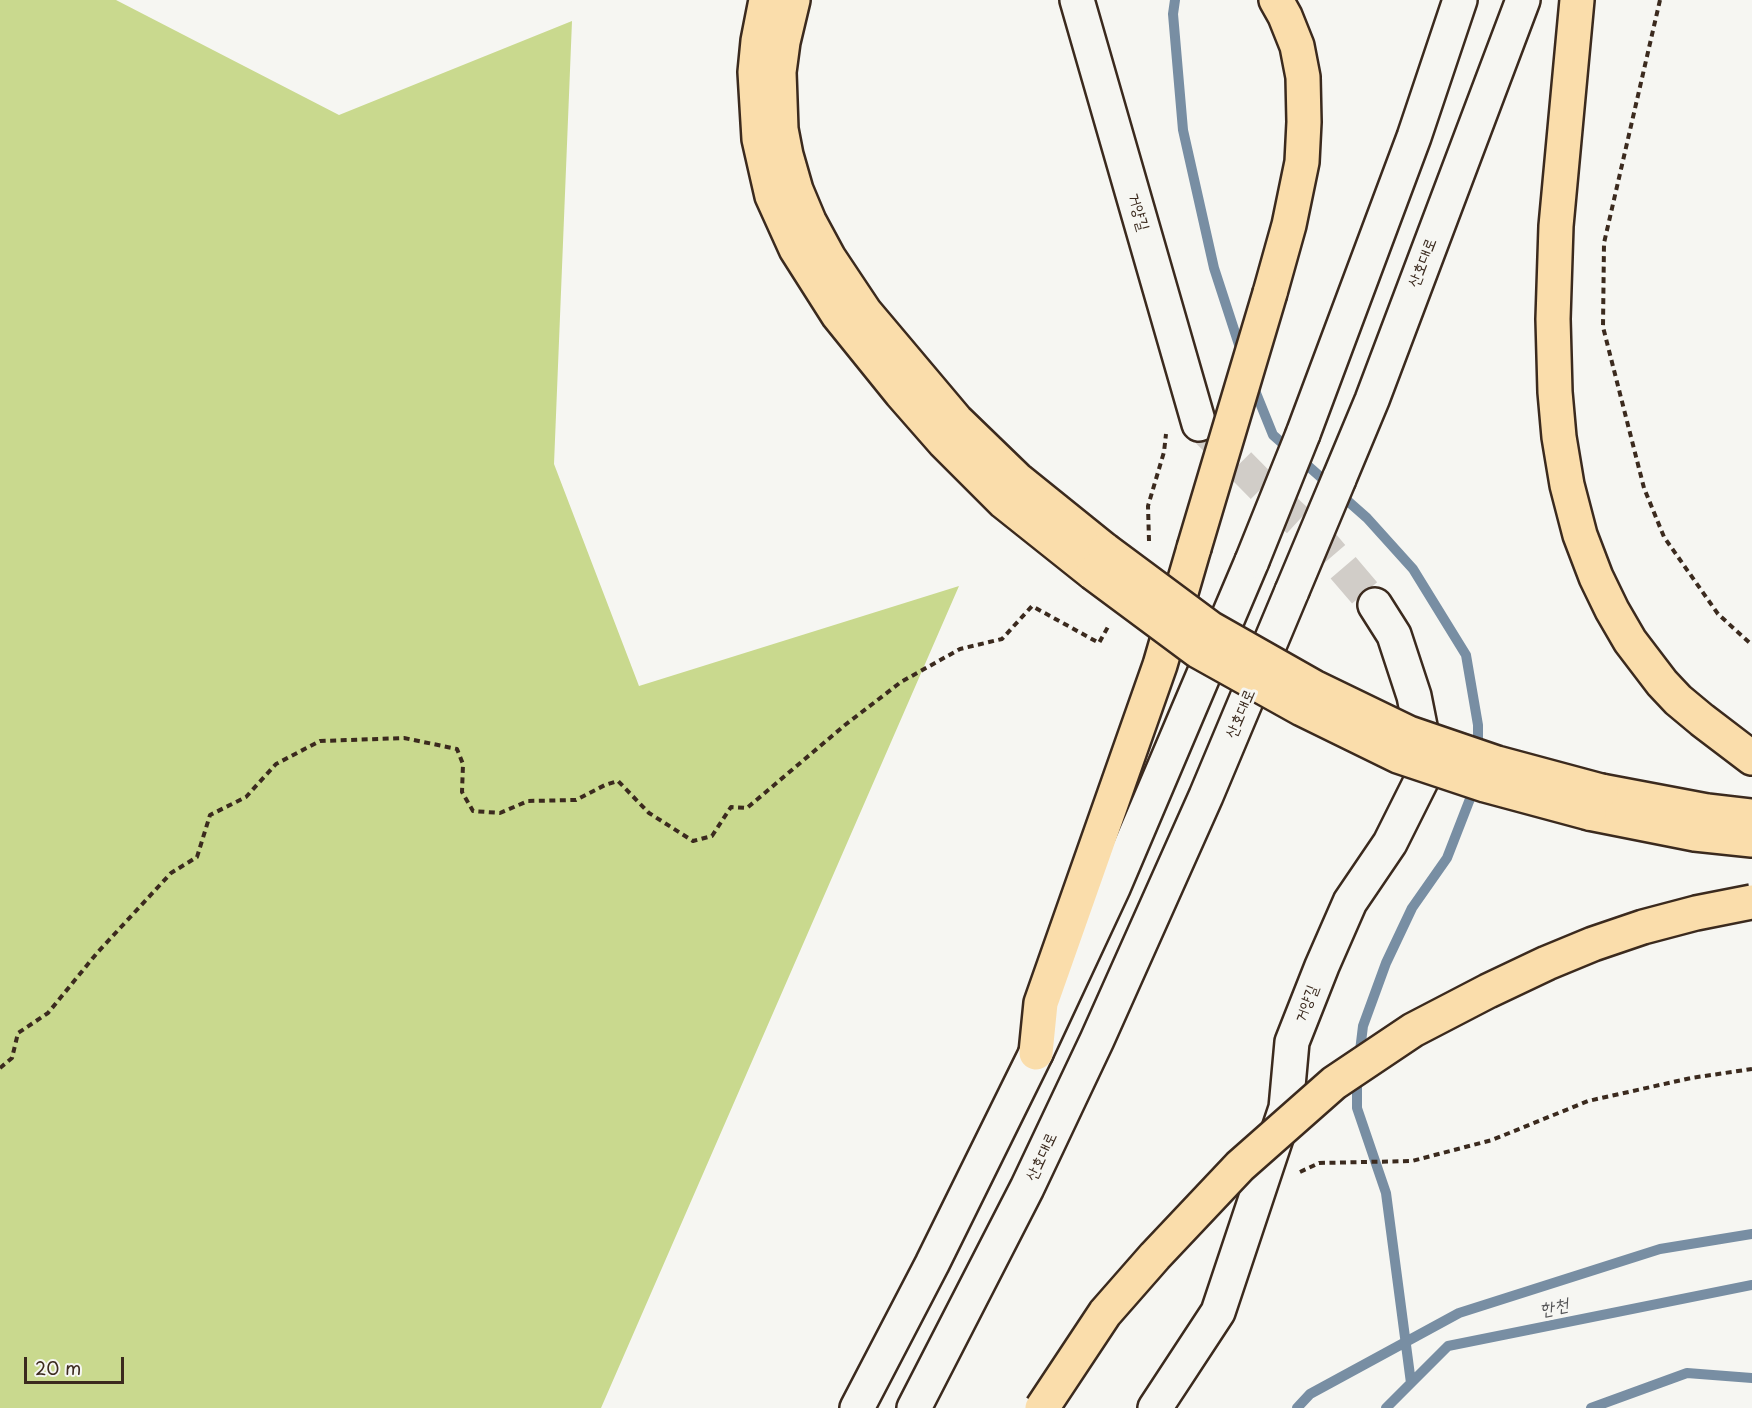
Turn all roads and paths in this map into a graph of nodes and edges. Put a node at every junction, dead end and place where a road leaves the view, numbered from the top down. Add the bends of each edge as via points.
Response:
1 (766, 0) edge
2 (793, 0) edge
3 (1077, 0) edge
4 (1276, 0) edge
5 (1460, 0) edge
6 (1523, 0) edge
7 (1577, 0) edge
8 (1660, 0) edge
9 (1199, 424) tunnel mouth
10 (1167, 428) dead end
11 (1149, 547) dead end
12 (1099, 561) junction
13 (1376, 605) tunnel mouth
14 (1110, 624) dead end
15 (1752, 645) edge
16 (1752, 758) edge
17 (1595, 802) junction
18 (1752, 816) edge
19 (1752, 840) edge
20 (1752, 902) edge
21 (1036, 1053) junction
22 (0, 1068) edge
23 (1752, 1069) edge
24 (1319, 1163) dead end
25 (857, 1408) edge
26 (914, 1408) edge
27 (1042, 1408) edge
28 (1155, 1408) edge

1 - 12 highway via 755,72 759,139 772,196 796,249 838,315 944,442 1004,502
2 - 12 highway via 779,72 781,129 796,190 829,258 865,312 956,420
3 - 9 street, 거양길
4 - 21 highway, bridge via 1297,46 1303,76 1302,162 1289,225 1160,665 1041,1004
5 - 21 street, bridge via 1414,137 1252,561 1122,866
6 - 26 street, 산호대로, bridge via 1372,400 1206,796 1028,1188
7 - 16 highway via 1556,226 1552,319 1557,415 1567,485 1596,576 1630,641 1678,700
8 - 15 path via 1604,243 1604,327 1644,488 1664,537 1718,614
10 - 11 path via 1148,506
12 - 17 highway, bridge via 1198,651 1323,720 1398,756 1485,785
13 - 28 street, 거양길 via 1394,635 1414,696 1425,772 1390,843 1350,902 1292,1042 1286,1108 1218,1312
14 - 22 path via 1099,643 1032,606 1002,639 960,650 901,682 747,808 731,807 712,836 693,842 649,813 618,781 576,801 528,801 500,813 473,811 462,792 463,764 457,749 404,738 320,741 276,764 246,797 210,815 197,857 171,873 48,1013 18,1033 12,1058
17 - 18 highway
17 - 19 highway via 1695,834
20 - 27 highway, bridge via 1643,927 1547,963 1413,1030 1334,1083 1240,1166 1155,1256 1105,1313
21 - 25 street
23 - 24 path via 1588,1101 1492,1140 1412,1161

